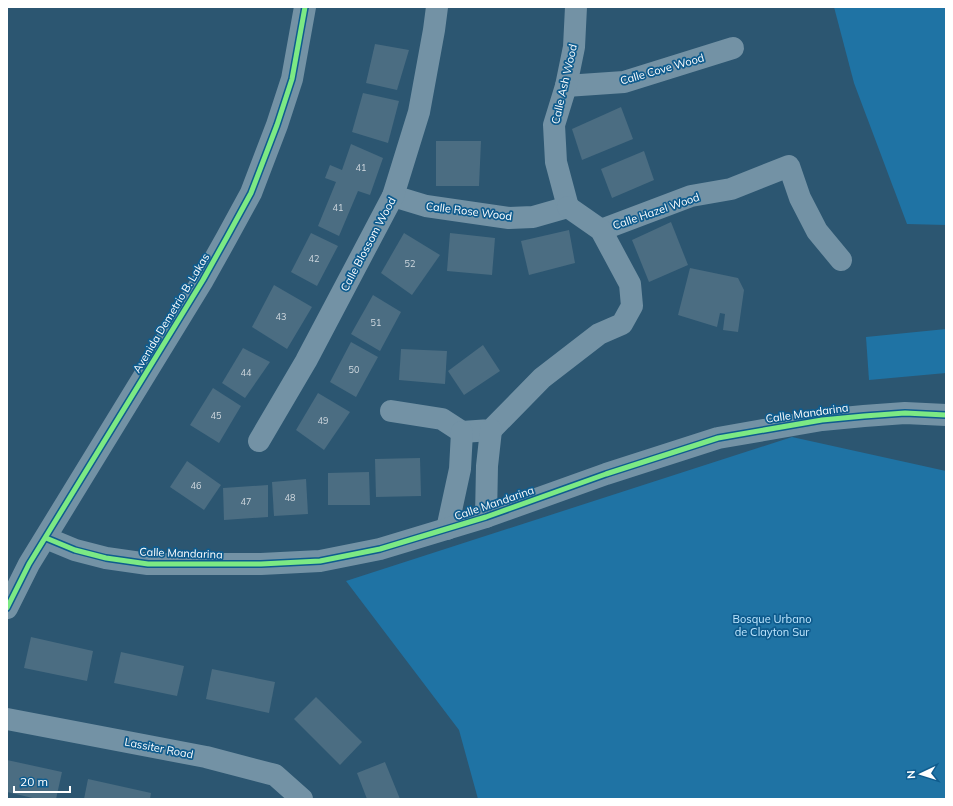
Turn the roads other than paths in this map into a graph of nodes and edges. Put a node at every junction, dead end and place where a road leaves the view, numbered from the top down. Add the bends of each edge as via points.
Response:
1 (304, 7) edge
2 (437, 7) edge
3 (576, 7) edge
4 (733, 48) dead end
5 (566, 86) junction
6 (393, 196) junction
7 (568, 207) junction
8 (602, 230) junction
9 (841, 260) dead end
10 (391, 411) dead end
11 (946, 415) edge
12 (491, 430) junction
13 (462, 432) junction
14 (259, 442) dead end
15 (486, 518) junction
16 (447, 529) junction
17 (46, 538) junction
18 (7, 608) edge
19 (7, 719) edge
20 (302, 799) edge

1 - 17 street, Avenida Demetrio B. Lakas via 292,79 250,193 203,280
2 - 6 street, Calle Blossom Wood via 419,112
3 - 5 street, Calle Ash Wood via 574,47
4 - 5 street, Calle Cove Wood via 624,82
5 - 7 street, Calle Ash Wood via 554,125 556,162
6 - 7 street, Calle Rose Wood via 426,206 509,218 533,217
6 - 14 street, Calle Blossom Wood
7 - 8 street
8 - 9 street, Calle Hazel Wood via 691,196 731,189 789,166 800,198 817,231
8 - 12 street via 630,284 632,306 622,324 599,334 542,378
10 - 13 street via 442,419
11 - 15 street, Calle Mandarina via 905,413 822,420 718,438 606,474
12 - 13 street
12 - 15 street
13 - 16 street via 460,469
15 - 16 street, Calle Mandarina
16 - 17 street, Calle Mandarina via 380,549 320,561 261,564 148,564 100,557
17 - 18 street, Avenida Demetrio B. Lakas
19 - 20 street, Lassiter Road via 206,757 275,775

